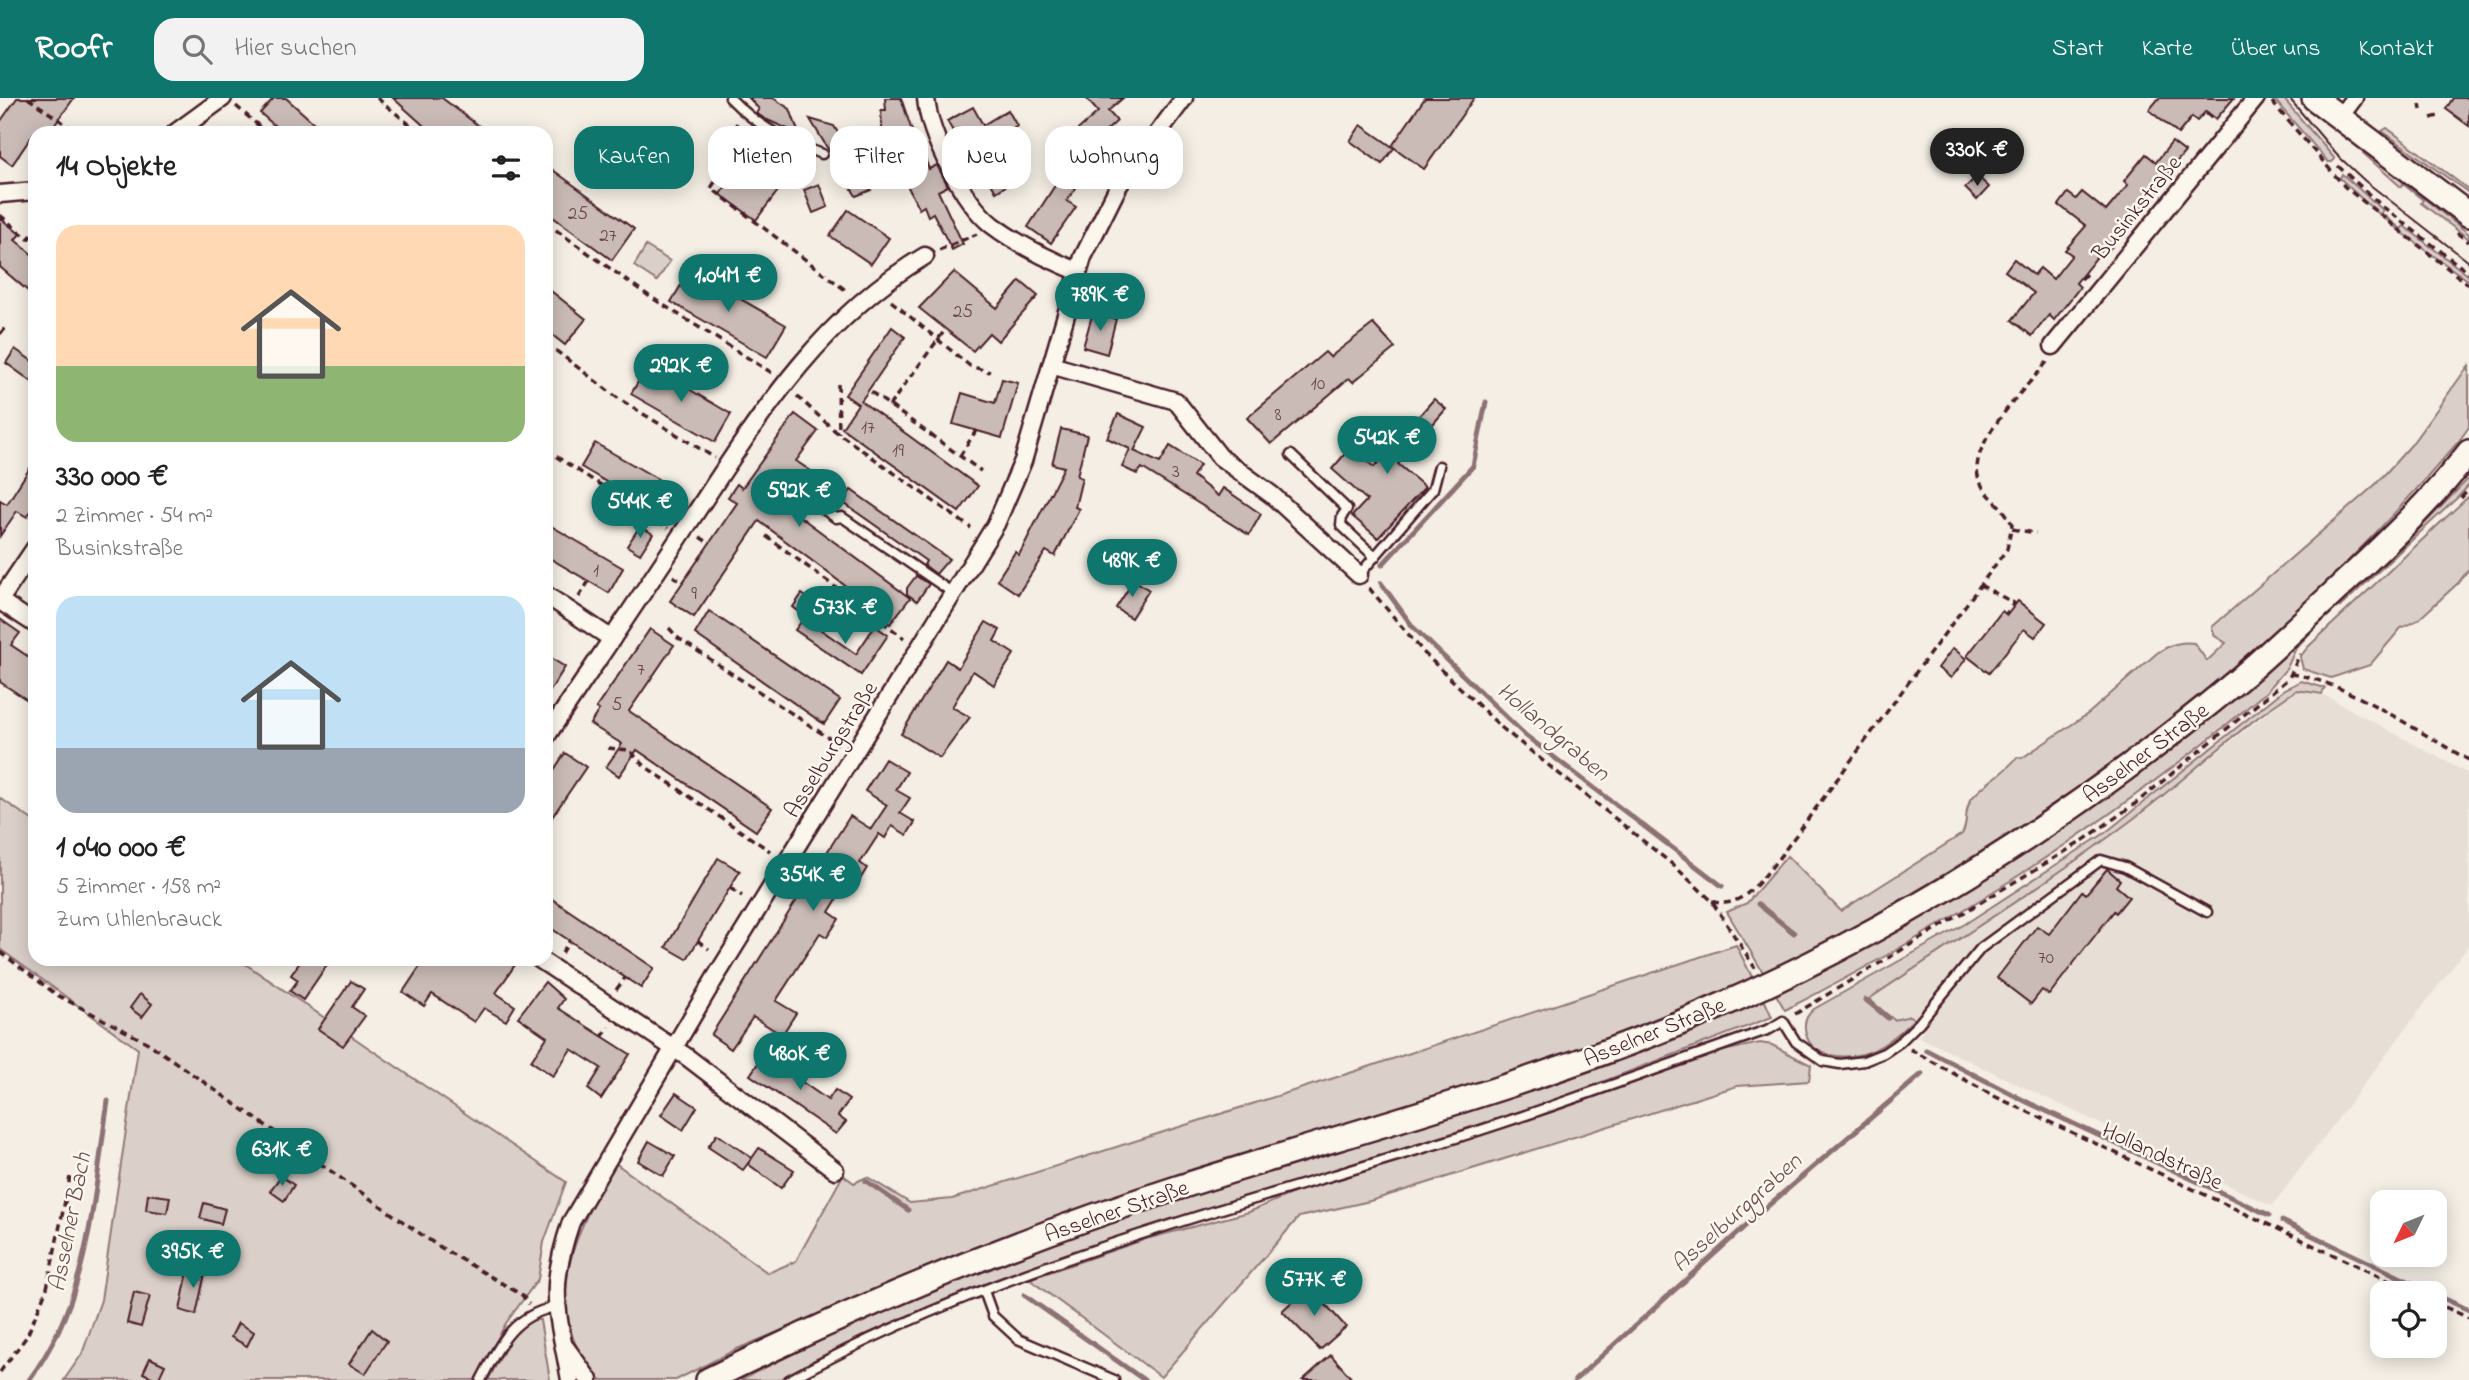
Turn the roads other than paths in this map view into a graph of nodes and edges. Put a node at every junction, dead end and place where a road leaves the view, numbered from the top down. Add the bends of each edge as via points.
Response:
1 (730, 98) edge
2 (926, 98) edge
3 (1184, 98) edge
4 (2256, 98) edge
5 (2314, 98) edge
6 (2354, 98) edge
7 (228, 101) edge
8 (2339, 118) junction
9 (187, 126) edge
10 (822, 154) dead end
11 (28, 192) edge
12 (0, 194) edge
13 (2469, 215) edge
14 (925, 256) road end
15 (1077, 271) junction
16 (2053, 346) road end
17 (1051, 365) junction
18 (2469, 452) edge
19 (1291, 455) dead end
20 (1438, 466) dead end
21 (807, 498) dead end
22 (1375, 557) junction
23 (28, 559) edge
24 (1359, 575) joint
25 (953, 593) junction
26 (553, 600) edge
27 (0, 601) edge
28 (28, 619) edge
29 (612, 639) junction
30 (553, 727) edge
31 (2207, 912) dead end
32 (550, 966) edge
33 (673, 1047) junction
34 (835, 1170) dead end
35 (984, 1291) junction
36 (555, 1307) junction
37 (564, 1346) junction
38 (481, 1380) edge
39 (570, 1380) edge
40 (589, 1380) edge
41 (708, 1380) edge
42 (789, 1380) edge
43 (1115, 1380) edge

1 - 10 lane via 788,143
2 - 15 street via 938,143 979,212 991,224
3 - 15 street, Asselburgstraße via 1119,185
4 - 16 street, Businkstraße
5 - 8 main road
6 - 8 street
7 - 9 street
8 - 13 main road
11 - 12 street
14 - 29 street via 860,301 785,381
15 - 17 street, Asselburgstraße
17 - 24 street via 1176,401 1220,457 1272,495
17 - 25 street, Asselburgstraße via 1023,461 996,524
18 - 41 main road, Asselner Straße via 2405,525 2270,653 2180,727 2064,813 1896,917 1764,985 1638,1040 1533,1078 1177,1188 976,1259
19 - 22 lane via 1347,509 1341,524
20 - 22 lane via 1433,489
21 - 25 lane
22 - 24 lane
23 - 27 street
25 - 33 street, Asselburgstraße
26 - 29 street
27 - 28 street
29 - 30 street
31 - 35 lane via 2125,867 2101,860 1981,948 1900,1042 1864,1061 1823,1061 1796,1042 1783,1021 1770,1030 1525,1116 1216,1211
32 - 33 street
33 - 34 street
33 - 36 street, Asselburgstraße via 570,1222 558,1259
35 - 42 lane
35 - 43 lane via 993,1316 1018,1339
36 - 37 street, Asselburgstraße
36 - 38 lane via 533,1313 513,1328
37 - 39 street, Asselburgstraße
37 - 40 street, Asselburgstraße

